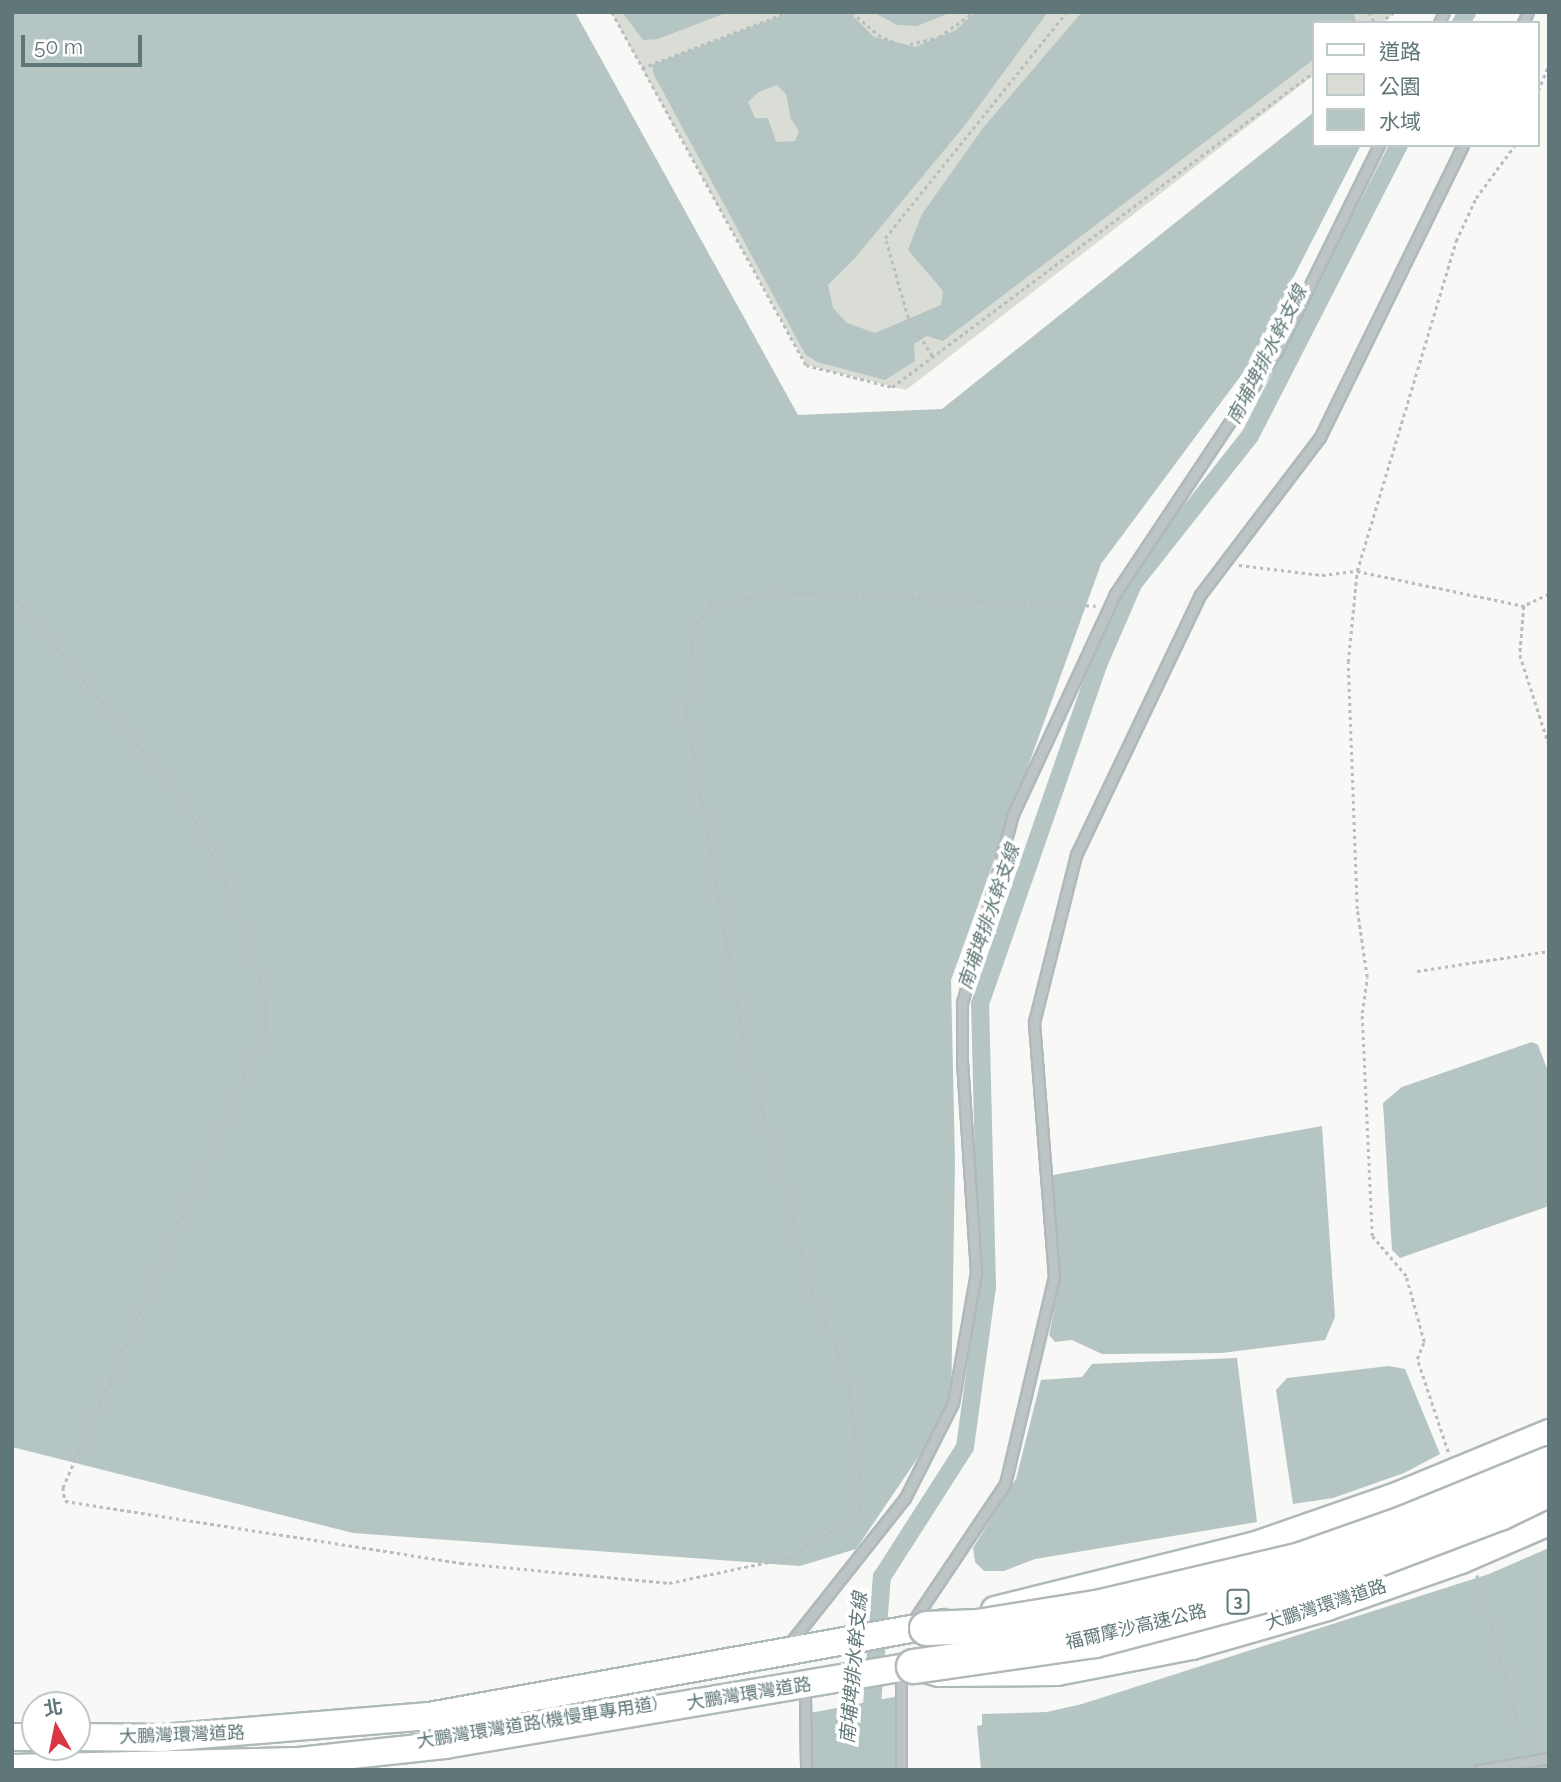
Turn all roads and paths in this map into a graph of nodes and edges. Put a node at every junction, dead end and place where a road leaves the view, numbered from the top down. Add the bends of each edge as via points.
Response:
1 (612, 12) edge
2 (789, 12) edge
3 (852, 12) edge
4 (974, 12) edge
5 (1067, 12) edge
6 (1549, 64) edge
7 (642, 68) junction
8 (1312, 73) edge
9 (1540, 85) edge
10 (1378, 147) edge
11 (1462, 147) edge
12 (1514, 147) edge
13 (932, 356) junction
14 (1225, 563) junction
15 (1357, 571) junction
16 (12, 593) edge
17 (1115, 594) junction
18 (1549, 594) edge
19 (1524, 606) junction
20 (1549, 745) edge
21 (1549, 951) edge
22 (1417, 971) dead end
23 (1549, 1433) edge
24 (1549, 1463) edge
25 (1455, 1471) junction
26 (1549, 1489) edge
27 (1549, 1522) edge
28 (1482, 1551) junction
29 (912, 1630) junction
30 (782, 1653) junction
31 (903, 1670) junction
32 (838, 1684) junction
33 (805, 1695) junction
34 (91, 1737) edge
35 (162, 1738) junction
36 (1549, 1758) edge
37 (1529, 1761) junction
38 (12, 1768) edge
39 (166, 1768) edge
40 (282, 1770) edge
41 (806, 1770) edge
42 (901, 1770) edge
43 (1479, 1770) edge

1 - 7 path
2 - 7 path
3 - 4 path via 878,35 903,46 939,37
5 - 13 path via 885,238 908,318
6 - 9 path
7 - 13 path via 806,365 892,387
8 - 13 path
10 - 17 lane via 1278,350
11 - 14 lane via 1320,437
12 - 15 path via 1476,198 1456,241
14 - 15 path via 1322,575
14 - 29 lane via 1200,595 1076,855 1034,1022 1054,1277 1005,1484
15 - 19 path
15 - 25 path via 1348,716 1357,909 1367,977 1362,1013 1372,1236 1406,1276 1424,1342 1417,1359
16 - 17 path via 189,809 226,883 265,993 265,1030 63,1487 65,1501 461,1563 669,1583 788,1558 860,1514 860,1476 847,1375 812,1292 745,1049 686,713 693,630 709,606 778,592 1091,609
17 - 30 lane via 1013,814 962,1003 976,1272 953,1404 905,1498
18 - 19 path
19 - 20 path via 1520,655
21 - 22 path
23 - 25 street, 大鵬灣環灣道路
24 - 29 highway, 福爾摩沙高速公路 / 3, bridge via 1300,1559 1096,1607 977,1626
25 - 28 street
25 - 29 street, 大鵬灣環灣道路 via 1256,1545
26 - 31 highway, 福爾摩沙高速公路 / 3, bridge via 1499,1513 1325,1579 1094,1640
27 - 28 street, 大鵬灣環灣道路
28 - 31 street, 大鵬灣環灣道路 via 1328,1607 1178,1648 1057,1672
28 - 37 path via 1476,1571
29 - 30 street, 大鵬灣環灣道路
30 - 35 street, 大鵬灣環灣道路 via 429,1716
31 - 32 street, 大鵬灣環灣道路
31 - 42 lane
32 - 33 lane, 大鵬灣環灣道路(機慢車專用道)
32 - 39 street, 大鵬灣環灣道路 via 445,1745 298,1761
33 - 40 lane, 大鵬灣環灣道路(機慢車專用道) via 446,1755
33 - 41 lane
34 - 35 street, 大鵬灣環灣道路
35 - 39 street
36 - 37 lane
37 - 43 lane
38 - 39 street, 大鵬灣環灣道路

